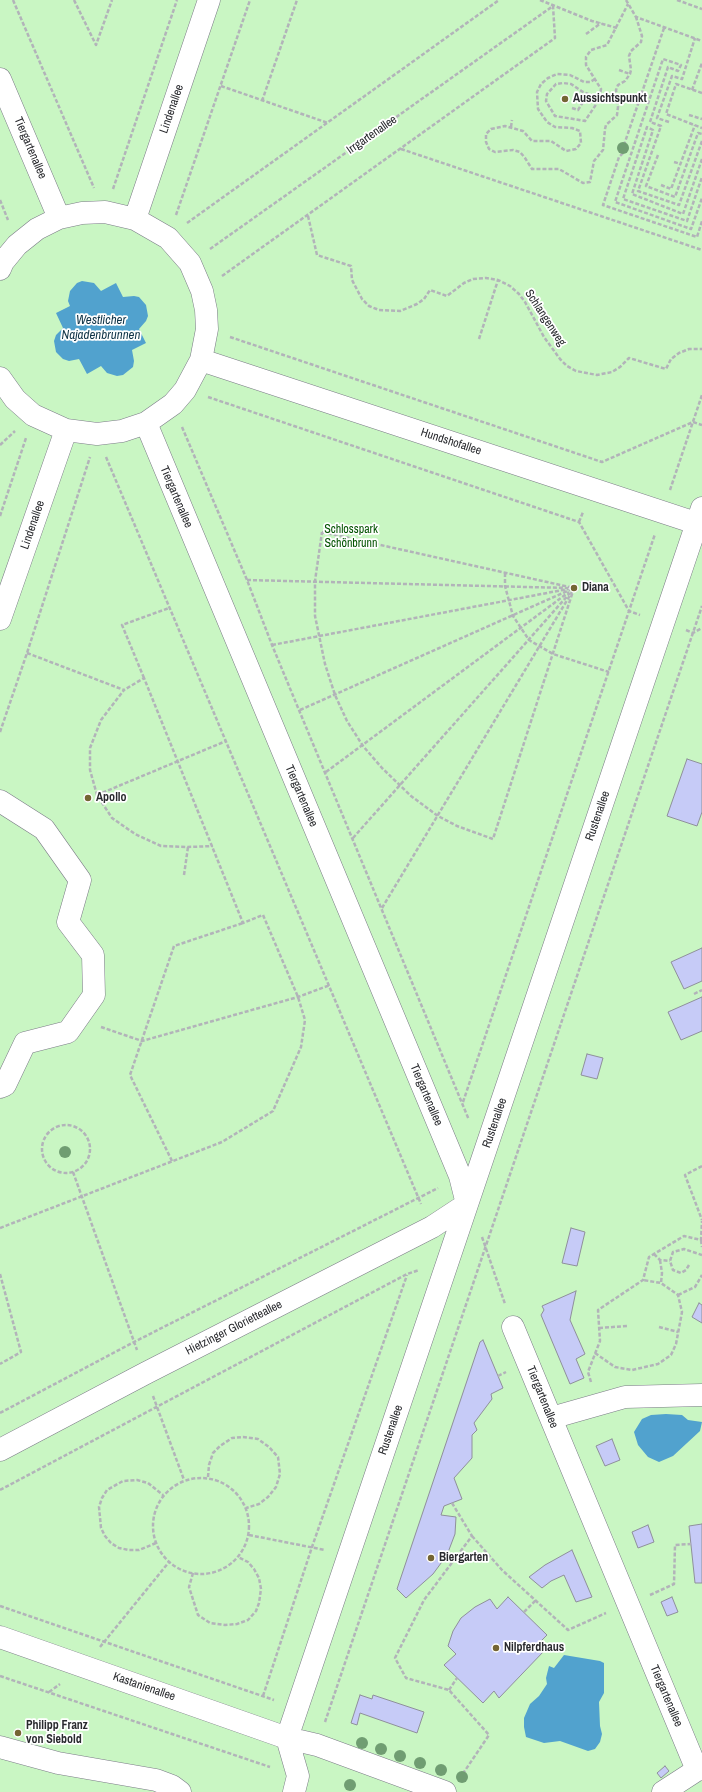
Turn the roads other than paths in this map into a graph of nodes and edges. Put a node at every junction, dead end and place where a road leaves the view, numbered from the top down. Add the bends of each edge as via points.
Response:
1 (209, 0) edge
2 (0, 79) edge
3 (59, 218) junction
4 (135, 219) junction
5 (0, 269) edge
6 (201, 360) junction
7 (0, 378) edge
8 (7, 404) edge
9 (146, 423) junction
10 (66, 430) junction
11 (700, 519) edge
12 (0, 620) edge
13 (0, 801) edge
14 (0, 1087) edge
15 (467, 1204) junction
16 (513, 1328) road end
17 (702, 1395) edge
18 (551, 1418) junction
19 (0, 1450) edge
20 (1, 1641) edge
21 (287, 1738) junction
22 (0, 1747) edge
23 (700, 1770) edge
24 (296, 1784) edge
25 (452, 1786) edge
26 (180, 1792) edge
27 (663, 1792) edge

1 - 4 street, Lindenallee
2 - 3 street, Tiergartenallee
3 - 4 street via 105,212
3 - 5 street via 36,229 17,245
4 - 6 street via 168,238 190,263 202,291 206,310 207,329
6 - 9 street via 179,397
6 - 11 street, Hundshofallee via 663,512
7 - 8 street
8 - 10 street
9 - 10 street via 122,431 97,434
9 - 15 street, Tiergartenallee via 460,1176
10 - 12 street, Lindenallee
11 - 15 street, Rustenallee
13 - 14 street via 44,829 80,880 68,922 93,955 94,995 68,1032 25,1043 5,1085
15 - 19 street, Hietzinger Glorietteallee via 432,1227
15 - 21 street, Rustenallee
16 - 18 street, Tiergartenallee
17 - 18 street via 625,1397
18 - 23 street, Tiergartenallee
20 - 21 street, Kastanienallee via 84,1666
21 - 24 street
21 - 25 street, Kastanienallee
22 - 26 street via 58,1763 156,1780
23 - 27 street

